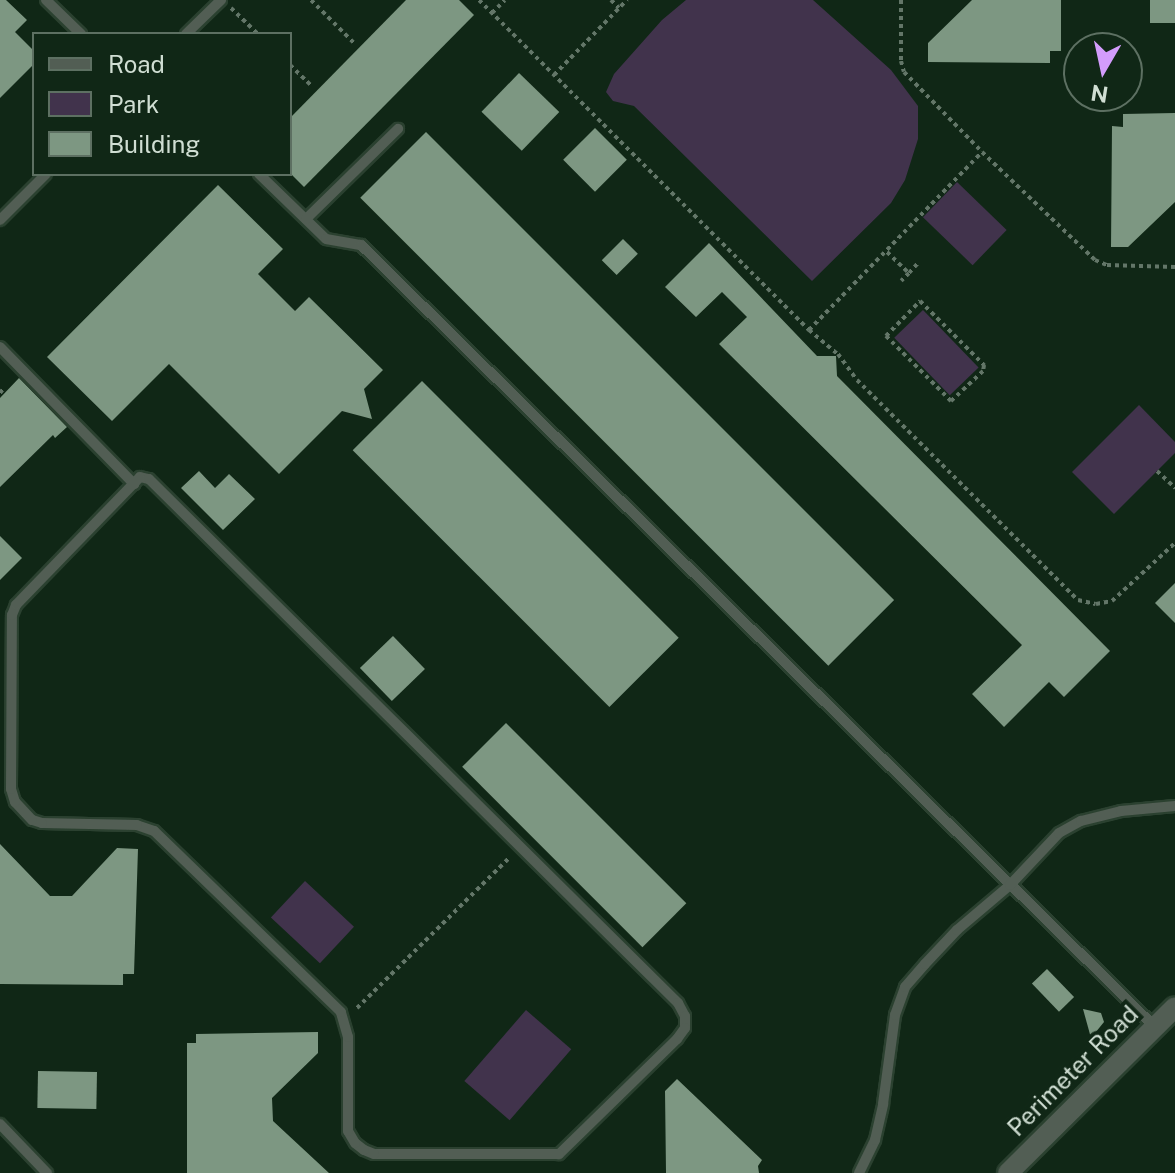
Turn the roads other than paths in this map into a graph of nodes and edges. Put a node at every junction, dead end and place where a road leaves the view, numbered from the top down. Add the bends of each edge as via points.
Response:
1 (46, 0) edge
2 (222, 0) edge
3 (79, 32) edge
4 (188, 32) edge
5 (398, 129) dead end
6 (44, 176) edge
7 (261, 176) edge
8 (306, 219) junction
9 (0, 220) edge
10 (0, 347) edge
11 (134, 484) junction
12 (1175, 806) edge
13 (1010, 885) junction
14 (1175, 1007) edge
15 (1155, 1027) junction
16 (0, 1124) edge
17 (47, 1173) edge
18 (859, 1173) edge
19 (1008, 1173) edge

1 - 3 lane
2 - 4 lane
5 - 8 lane
6 - 9 lane
7 - 8 lane
8 - 13 lane via 326,239 361,245
10 - 11 lane
11 - 11 lane via 12,615 15,802 42,823 137,825 154,831 345,1021 348,1131 364,1150 545,1156 570,1146 677,1039 685,1028 678,1003 149,479 140,477
12 - 13 lane via 1081,821 1059,833
13 - 15 lane
13 - 18 lane via 957,930 905,987 895,1015 875,1140
14 - 15 street, Perimeter Road
15 - 19 street, Perimeter Road
16 - 17 lane

